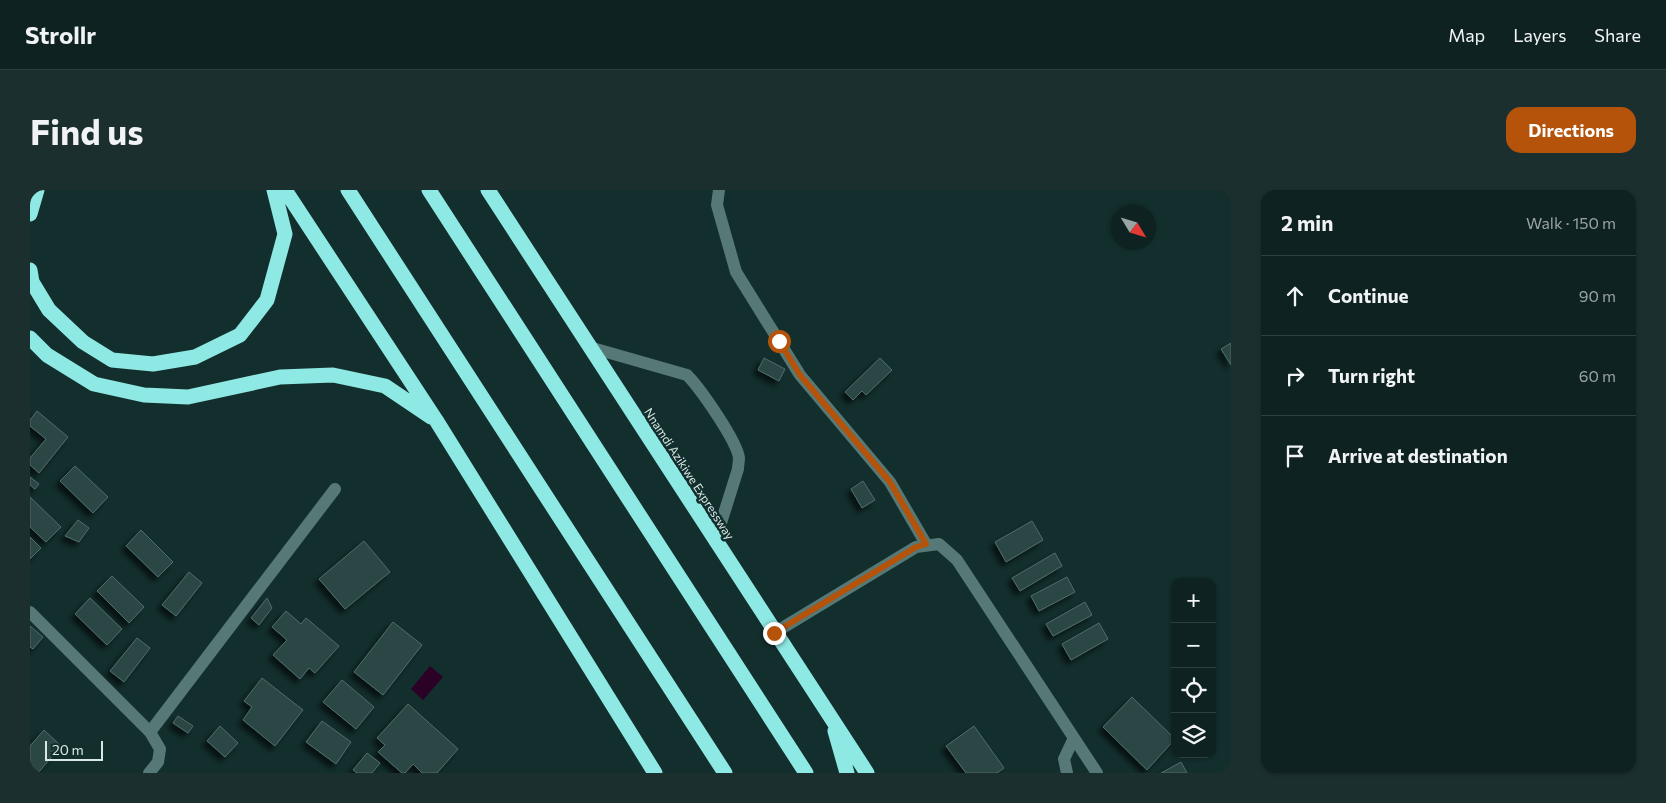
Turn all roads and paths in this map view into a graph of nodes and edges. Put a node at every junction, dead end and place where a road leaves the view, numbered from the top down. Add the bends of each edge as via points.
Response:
1 (37, 190) edge
2 (274, 190) edge
3 (285, 190) edge
4 (348, 190) edge
5 (429, 190) edge
6 (488, 190) edge
7 (719, 190) edge
8 (30, 214) edge
9 (30, 270) edge
10 (30, 338) edge
11 (589, 347) junction
12 (436, 420) junction
13 (335, 489) dead end
14 (715, 542) junction
15 (926, 544) junction
16 (30, 612) edge
17 (774, 633) junction
18 (830, 714) junction
19 (150, 732) junction
20 (1073, 740) junction
21 (149, 773) edge
22 (655, 773) edge
23 (725, 773) edge
24 (806, 773) edge
25 (847, 773) edge
26 (867, 773) edge
27 (1067, 773) edge
28 (1097, 773) edge

1 - 8 highway
2 - 9 highway via 285,234 267,300 240,334 195,356 153,364 112,360 83,342 49,310 32,282
3 - 12 highway
4 - 23 highway
5 - 24 highway
6 - 11 highway, Nnamdi Azikiwe Expressway
7 - 15 street via 717,205 736,272 800,375 890,482
10 - 12 highway via 47,355 94,384 144,395 188,397 280,377 333,375 385,386
11 - 14 highway, Nnamdi Azikiwe Expressway
11 - 14 street via 687,375 696,384 739,457
12 - 22 highway
13 - 19 street
14 - 17 highway, Nnamdi Azikiwe Expressway
15 - 17 street
15 - 20 street via 939,544 957,560
16 - 19 street
17 - 18 highway, Nnamdi Azikiwe Expressway
18 - 25 highway
18 - 26 highway, Nnamdi Azikiwe Expressway
19 - 21 street via 160,749 158,762
20 - 27 street via 1064,759
20 - 28 street

